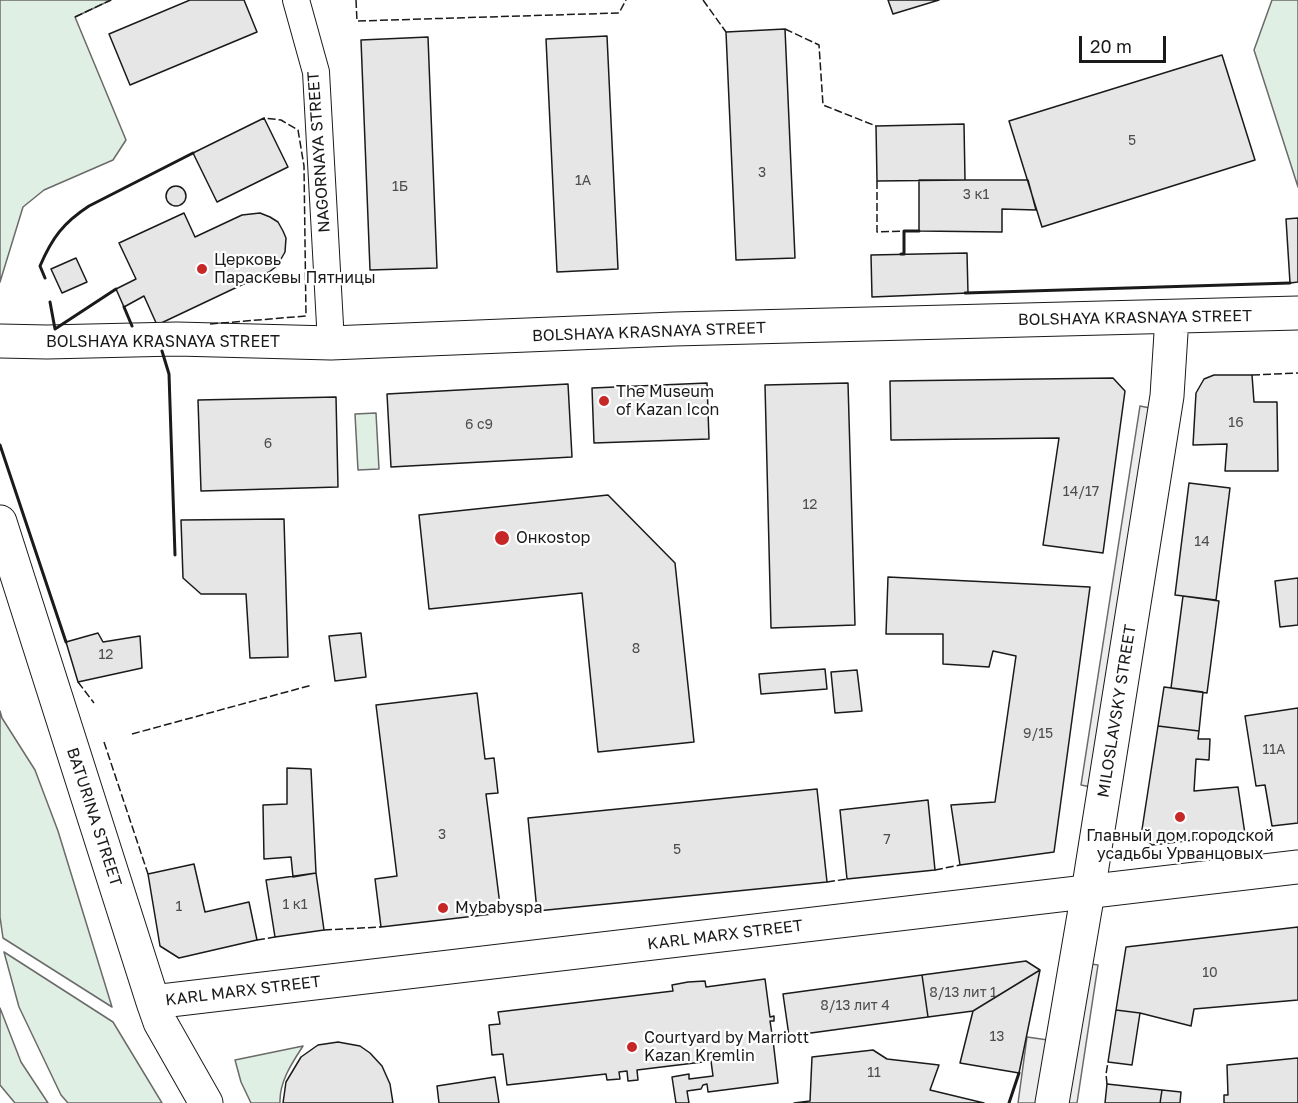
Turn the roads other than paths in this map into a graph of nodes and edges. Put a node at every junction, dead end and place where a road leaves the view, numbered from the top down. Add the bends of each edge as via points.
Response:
1 (296, 0) edge
2 (1298, 313) edge
3 (1172, 317) junction
4 (0, 341) edge
5 (331, 343) junction
6 (0, 522) edge
7 (1298, 867) edge
8 (1298, 886) edge
9 (1086, 903) junction
10 (157, 1012) junction
11 (206, 1103) edge
12 (1052, 1103) edge

1 - 5 street, NAGORNAYA STREET via 316,72
2 - 3 street, BOLSHAYA KRASNAYA STREET
3 - 5 street, BOLSHAYA KRASNAYA STREET via 674,329
3 - 9 street, MILOSLAVSKY STREET via 1167,396
4 - 5 street, BOLSHAYA KRASNAYA STREET via 177,339
6 - 10 street, BATURINA STREET
7 - 9 street, KARL MARX STREET
8 - 9 street, KARL MARX STREET
9 - 10 street, KARL MARX STREET
9 - 12 street, MILOSLAVSKY STREET
10 - 11 street, BATURINA STREET

